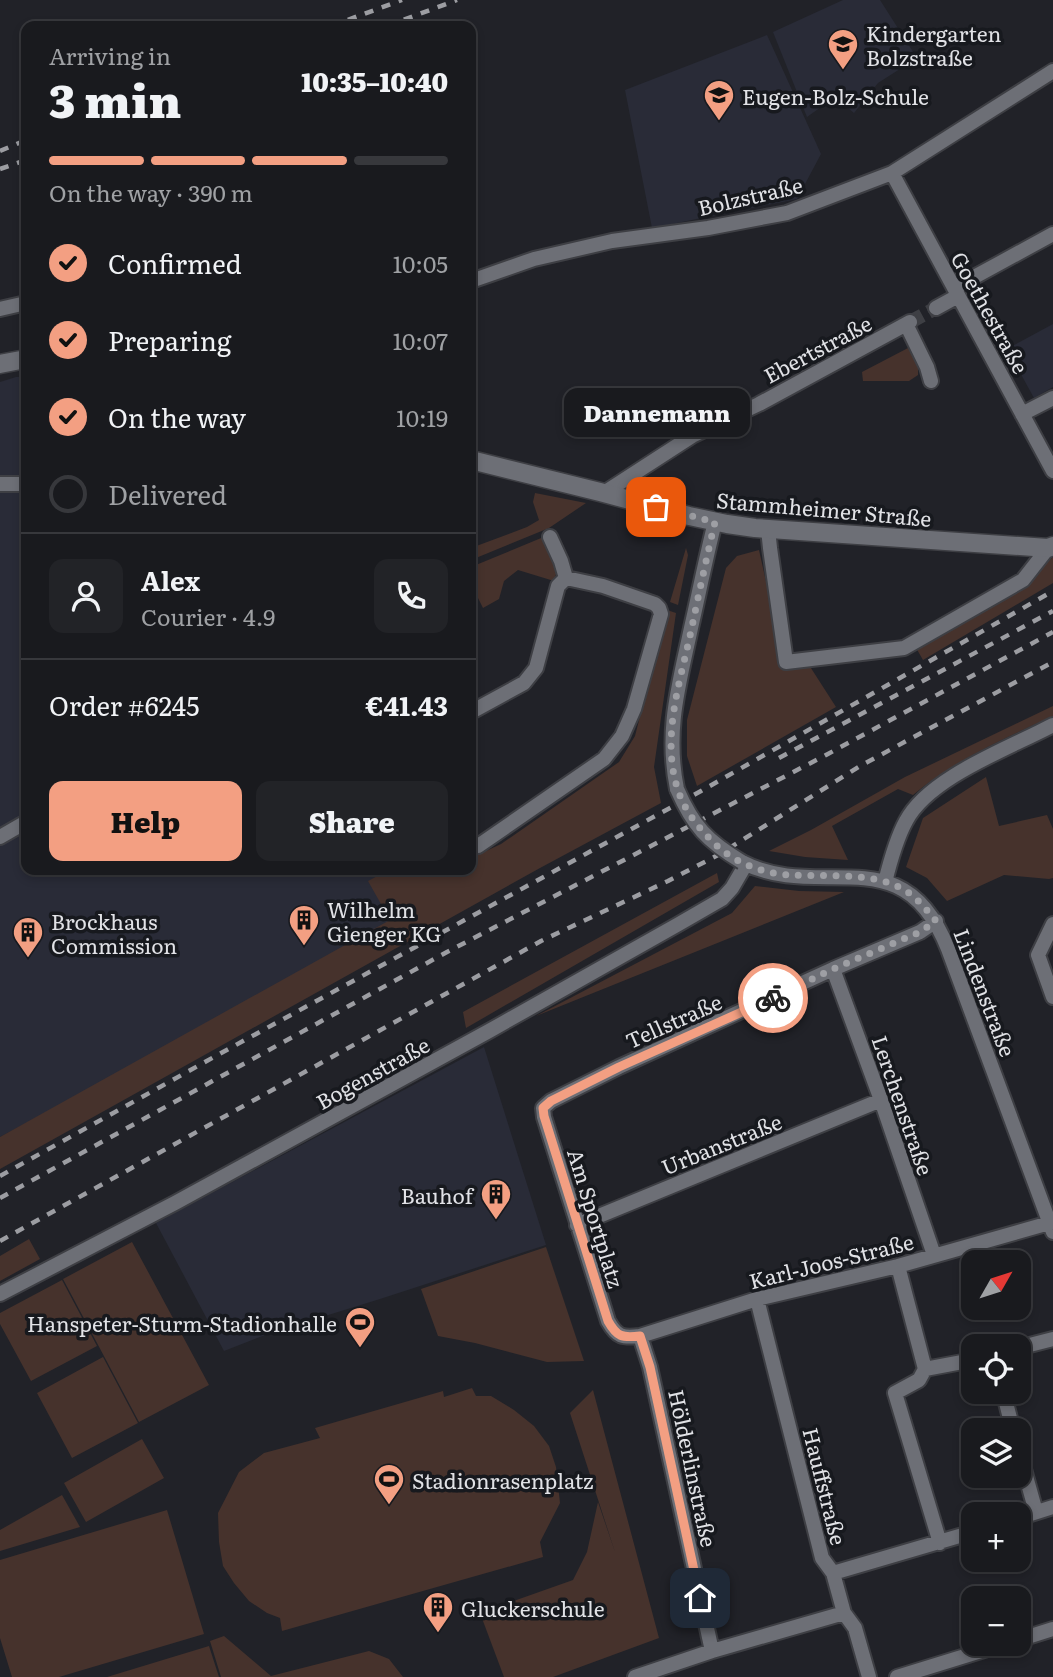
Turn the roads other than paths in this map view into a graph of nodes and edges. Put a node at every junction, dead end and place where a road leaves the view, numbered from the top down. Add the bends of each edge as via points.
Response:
1 (1053, 71) edge
2 (892, 173) junction
3 (1053, 234) edge
4 (476, 279) edge
5 (956, 292) junction
6 (21, 304) edge
7 (936, 308) tunnel mouth
8 (0, 309) edge
9 (21, 360) edge
10 (0, 364) edge
11 (931, 381) dead end
12 (1053, 398) edge
13 (1023, 414) junction
14 (476, 461) edge
15 (1053, 471) edge
16 (0, 484) edge
17 (21, 484) edge
18 (604, 493) junction
19 (715, 522) junction
20 (768, 529) junction
21 (550, 537) dead end
22 (1051, 547) edge
23 (566, 578) junction
24 (476, 709) edge
25 (1053, 724) edge
26 (21, 825) edge
27 (0, 837) edge
28 (476, 845) edge
29 (744, 863) junction
30 (885, 882) junction
31 (936, 921) junction
32 (1053, 924) edge
33 (833, 969) junction
34 (1053, 997) edge
35 (881, 1100) junction
36 (543, 1108) joint
37 (578, 1225) junction
38 (1052, 1225) edge
39 (934, 1255) junction
40 (898, 1266) junction
41 (0, 1294) edge
42 (757, 1299) junction
43 (620, 1336) joint
44 (640, 1336) junction
45 (1053, 1339) edge
46 (1031, 1345) edge
47 (961, 1362) edge
48 (925, 1369) junction
49 (1029, 1488) edge
50 (1053, 1507) edge
51 (1036, 1512) junction
52 (1031, 1514) edge
53 (961, 1536) edge
54 (940, 1543) junction
55 (833, 1573) junction
56 (844, 1613) junction
57 (1053, 1629) edge
58 (1031, 1636) edge
59 (712, 1651) junction
60 (965, 1656) edge
61 (635, 1677) edge
62 (869, 1677) edge
63 (897, 1677) edge

1 - 2 street, Bolzstraße
2 - 4 street, Bolzstraße via 786,213 612,241 534,259
2 - 5 street, Goethestraße
3 - 5 street
5 - 7 street
5 - 13 street, Goethestraße
6 - 8 street
9 - 10 main road
11 - 18 street, Ebertstraße via 908,323 692,436
12 - 13 street
13 - 15 street, Goethestraße
14 - 18 main road, Stammheimer Straße
16 - 17 street
18 - 19 main road, Stammheimer Straße
19 - 20 main road, Stammheimer Straße
19 - 29 street, Lindenstraße, bridge via 677,689 672,765 677,789 698,827 719,848
20 - 22 main road, Stammheimer Straße
20 - 22 street via 786,662 904,648 1023,580
21 - 23 street
23 - 24 street via 558,586 536,668 524,683
23 - 28 street via 603,586 659,608 635,709 604,759
25 - 30 street via 971,765 920,800 906,821
26 - 27 street
29 - 30 street, Lindenstraße via 772,873
29 - 41 street, Bogenstraße via 732,888 715,903 176,1203
30 - 31 street, Lindenstraße via 905,890
31 - 33 street, Tellstraße
31 - 38 street, Lindenstraße
32 - 34 street via 1038,955
33 - 35 street, Lerchenstraße
33 - 36 street, Tellstraße via 619,1067
35 - 37 street, Urbanstraße
35 - 39 street, Lerchenstraße
36 - 37 street, Am Sportplatz
37 - 43 street, Am Sportplatz via 608,1321
38 - 39 street, Karl-Joos-Straße
39 - 40 street, Karl-Joos-Straße
40 - 42 street, Karl-Joos-Straße
40 - 48 street
42 - 44 street, Karl-Joos-Straße
42 - 55 street, Hauffstraße via 822,1558
43 - 44 street, Karl-Joos-Straße
44 - 59 street, Hölderlinstraße
45 - 46 street
47 - 48 street
48 - 54 street via 919,1380 895,1393
49 - 51 street
50 - 51 street
51 - 52 street
53 - 54 street
54 - 55 street
55 - 56 street, Hauffstraße
56 - 59 street
56 - 62 street, Hauffstraße via 855,1628
57 - 58 street
59 - 61 street
60 - 63 street

